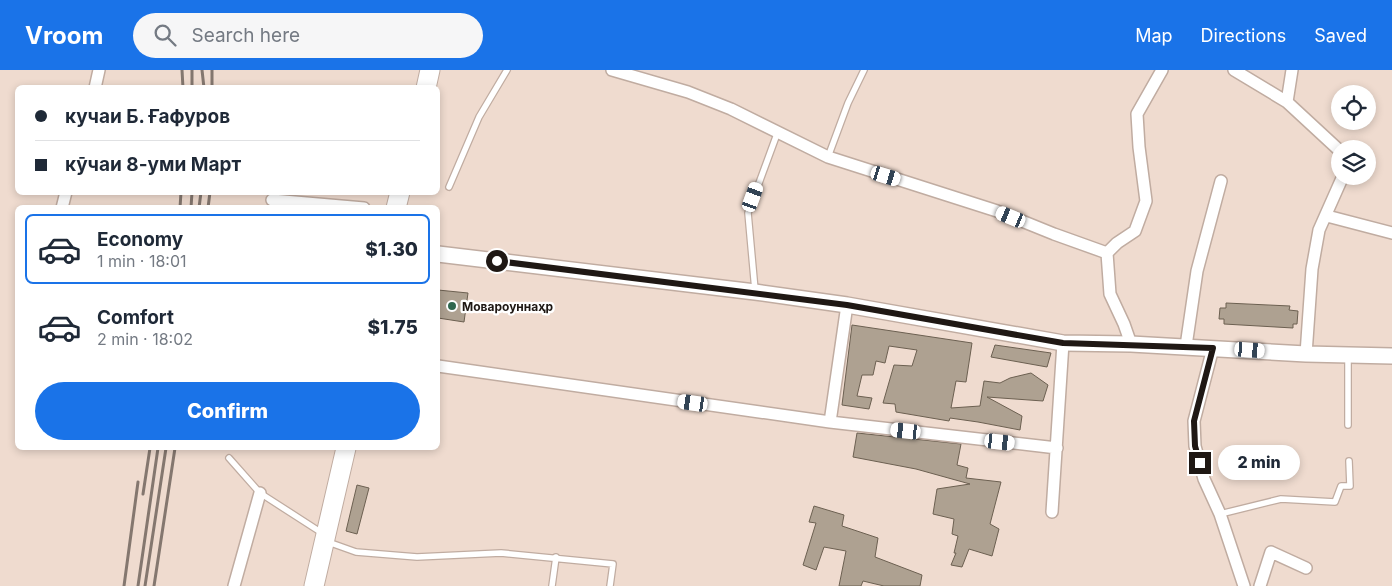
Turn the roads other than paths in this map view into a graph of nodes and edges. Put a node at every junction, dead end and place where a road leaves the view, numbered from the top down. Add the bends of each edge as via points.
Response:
1 (99, 70) edge
2 (430, 70) edge
3 (507, 70) edge
4 (612, 70) edge
5 (864, 70) edge
6 (1162, 70) edge
7 (1234, 70) edge
8 (1292, 70) edge
9 (96, 85) edge
10 (427, 85) edge
11 (1287, 102) junction
12 (777, 134) junction
13 (1331, 143) edge
14 (828, 157) junction
15 (1221, 181) dead end
16 (1340, 185) edge
17 (449, 187) dead end
18 (272, 200) dead end
19 (330, 205) edge
20 (1327, 216) junction
21 (1392, 233) edge
22 (1107, 253) junction
23 (440, 254) edge
24 (755, 292) junction
25 (847, 305) junction
26 (1063, 343) junction
27 (1131, 344) junction
28 (1186, 346) junction
29 (1213, 348) junction
30 (1306, 354) junction
31 (1348, 355) junction
32 (1392, 356) edge
33 (440, 366) edge
34 (830, 422) junction
35 (1348, 426) dead end
36 (1057, 448) junction
37 (346, 450) edge
38 (229, 458) dead end
39 (1349, 461) dead end
40 (260, 493) junction
41 (1052, 512) dead end
42 (1220, 514) junction
43 (326, 538) junction
44 (556, 557) junction
45 (1306, 568) dead end
46 (234, 586) edge
47 (314, 586) edge
48 (552, 586) edge
49 (610, 586) edge
50 (1244, 586) edge
51 (1260, 586) edge

1 - 9 street
2 - 10 main road
3 - 17 lane via 478,117
4 - 12 street via 688,92 731,109
5 - 14 lane
6 - 22 street via 1137,114 1146,201 1135,231
7 - 11 street
8 - 11 street
11 - 13 street
12 - 14 street
12 - 24 lane via 748,213
14 - 22 street via 997,211
15 - 28 street via 1198,271
16 - 20 street
18 - 19 street
20 - 21 street
20 - 30 street via 1318,230 1312,269
22 - 27 street via 1110,294
23 - 24 street
24 - 25 street
25 - 26 street
25 - 34 street
26 - 27 street
26 - 36 street
27 - 28 street
28 - 29 street
29 - 30 street
29 - 42 street via 1194,421 1195,446 1204,479
30 - 31 street
31 - 32 street
31 - 35 lane
33 - 34 street
34 - 36 street
36 - 41 street
37 - 43 main road
38 - 40 lane
39 - 42 lane via 1350,486 1341,486 1335,502 1281,499
40 - 43 lane
40 - 46 street
42 - 50 street
43 - 44 lane via 356,552 417,557 501,553
43 - 47 main road
44 - 48 lane
44 - 49 lane via 613,564
45 - 51 street via 1270,552

